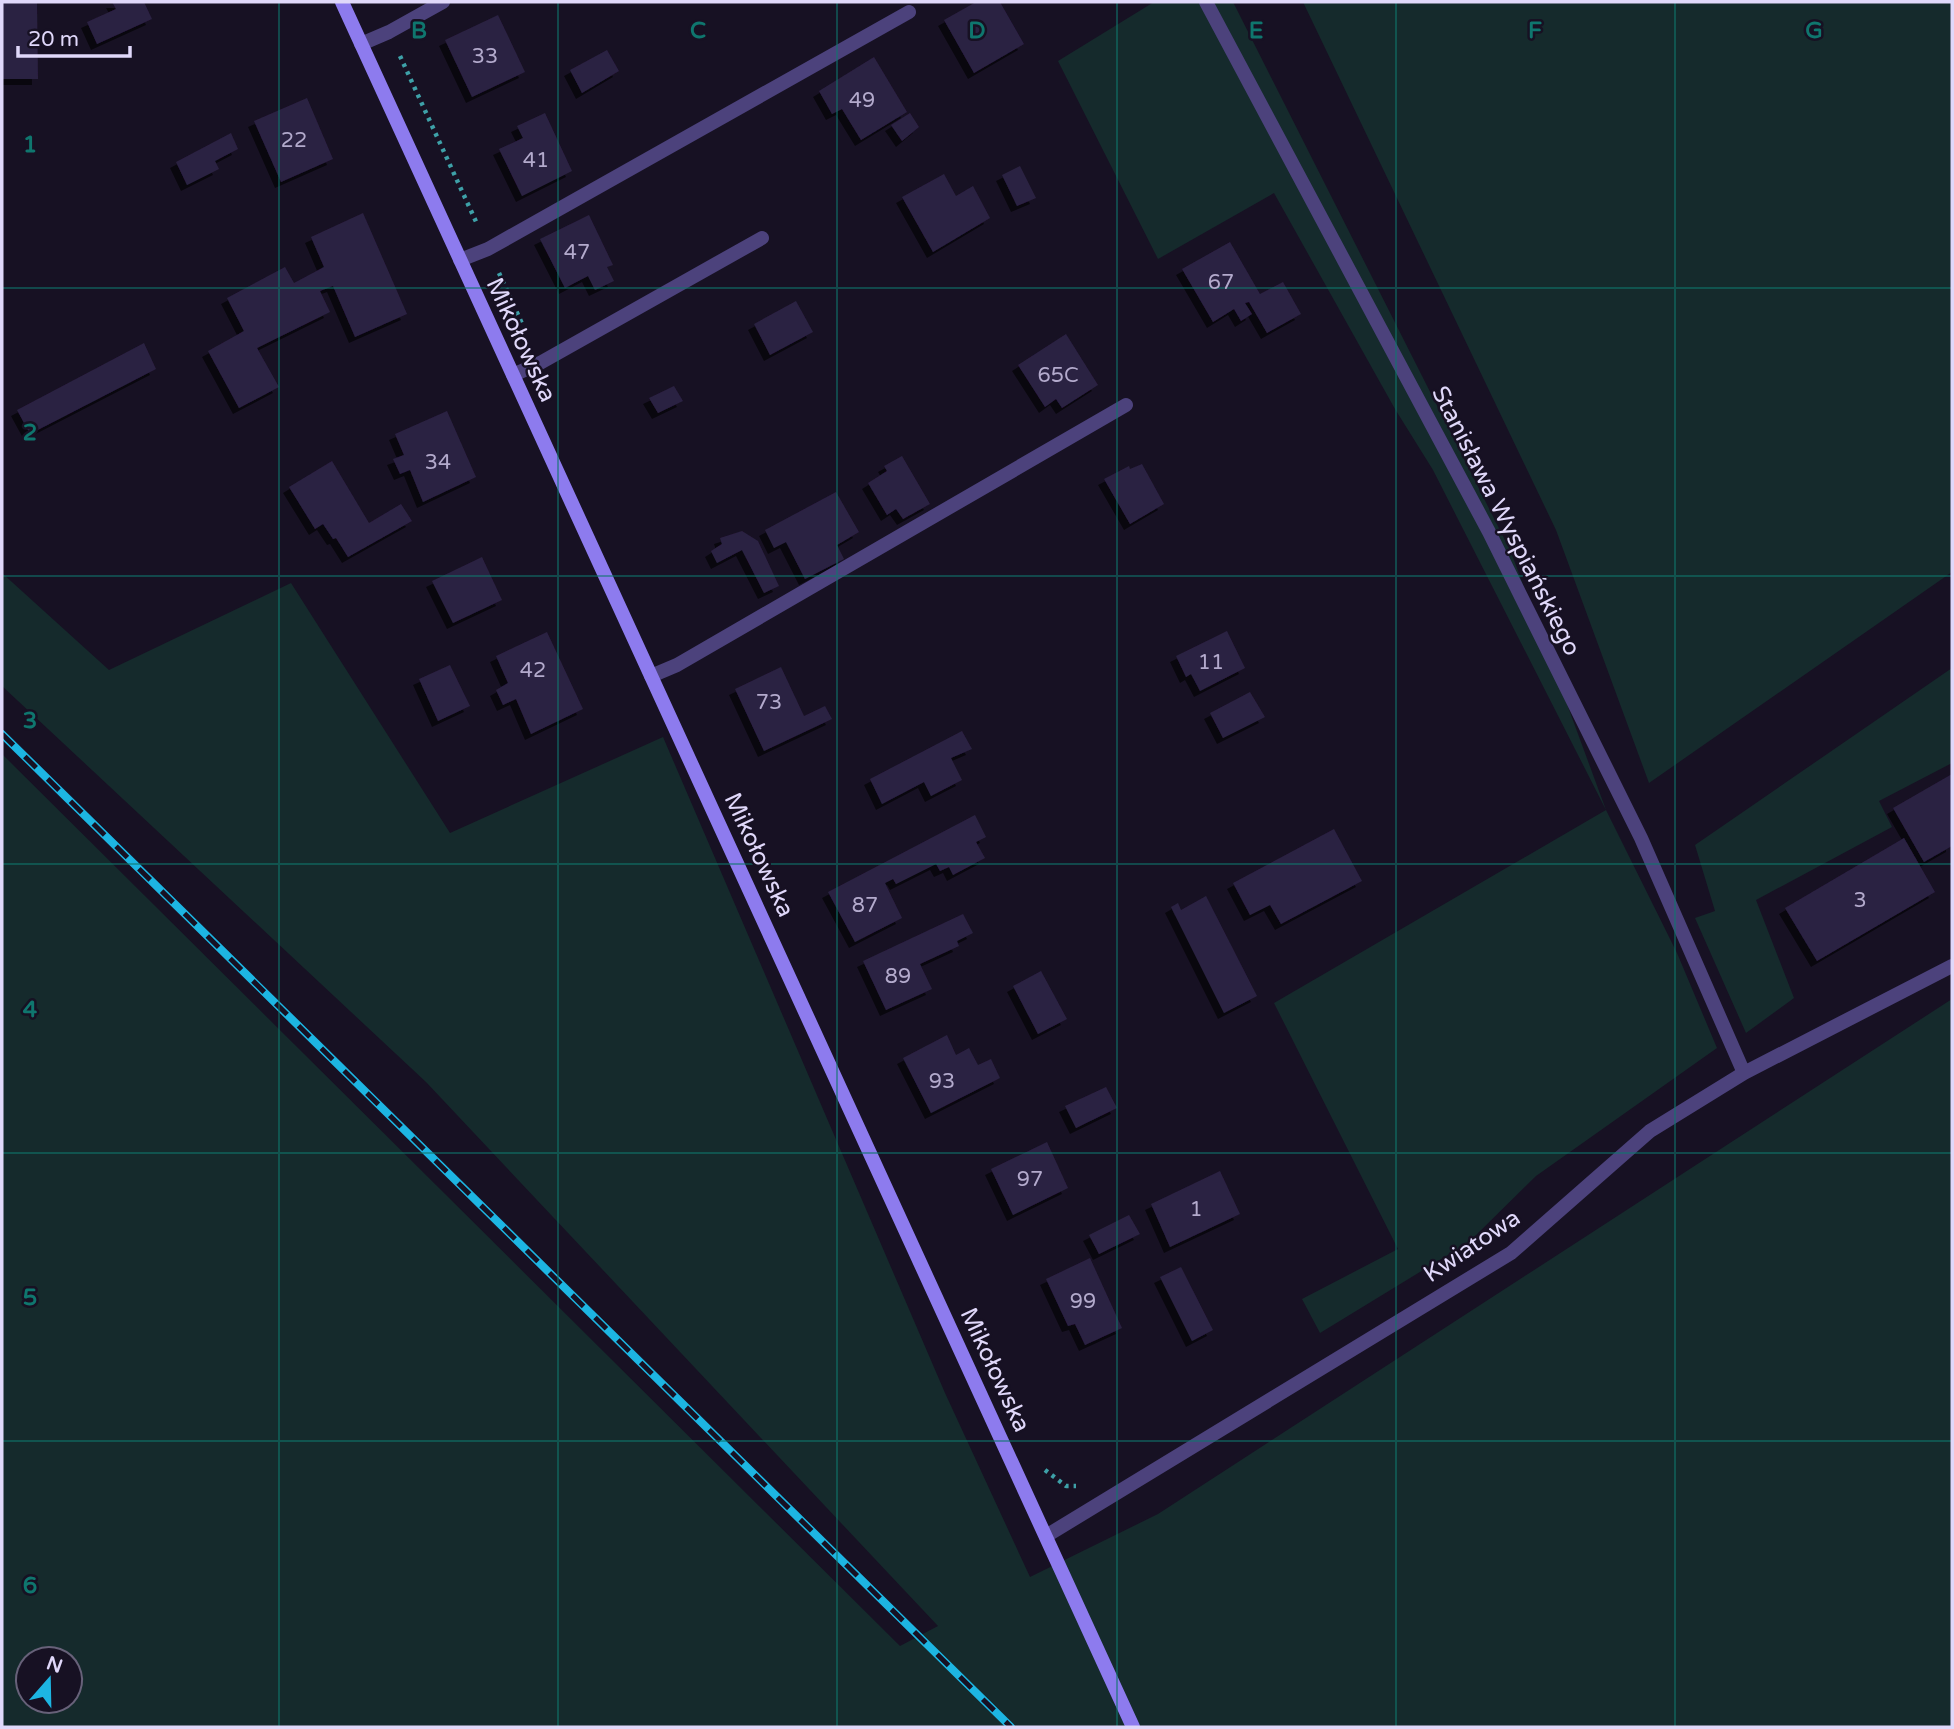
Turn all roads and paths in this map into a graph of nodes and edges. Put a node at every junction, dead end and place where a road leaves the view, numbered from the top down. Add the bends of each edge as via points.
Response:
1 (342, 2) edge
2 (1206, 2) edge
3 (435, 4) edge
4 (909, 12) dead end
5 (389, 32) junction
6 (361, 44) junction
7 (762, 239) dead end
8 (488, 249) junction
9 (460, 260) junction
10 (540, 363) junction
11 (513, 375) junction
12 (1126, 405) dead end
13 (651, 676) junction
14 (1952, 966) edge
15 (1744, 1073) junction
16 (1044, 1469) dead end
17 (1080, 1487) dead end
18 (1046, 1536) junction
19 (1133, 1727) edge

1 - 6 main road, Mikołowska
2 - 15 street, Stanisława Wyspiańskiego via 1489,531 1641,838
3 - 5 street
4 - 8 street
5 - 6 street
5 - 8 path
6 - 9 main road, Mikołowska
7 - 10 street
8 - 9 street
8 - 10 path
9 - 11 main road, Mikołowska
10 - 11 street
11 - 13 main road, Mikołowska
12 - 13 street
13 - 18 main road, Mikołowska
14 - 15 street, Kwiatowa
15 - 18 street, Kwiatowa via 1650,1132 1511,1253
16 - 17 path via 1066,1486
18 - 19 main road, Mikołowska

